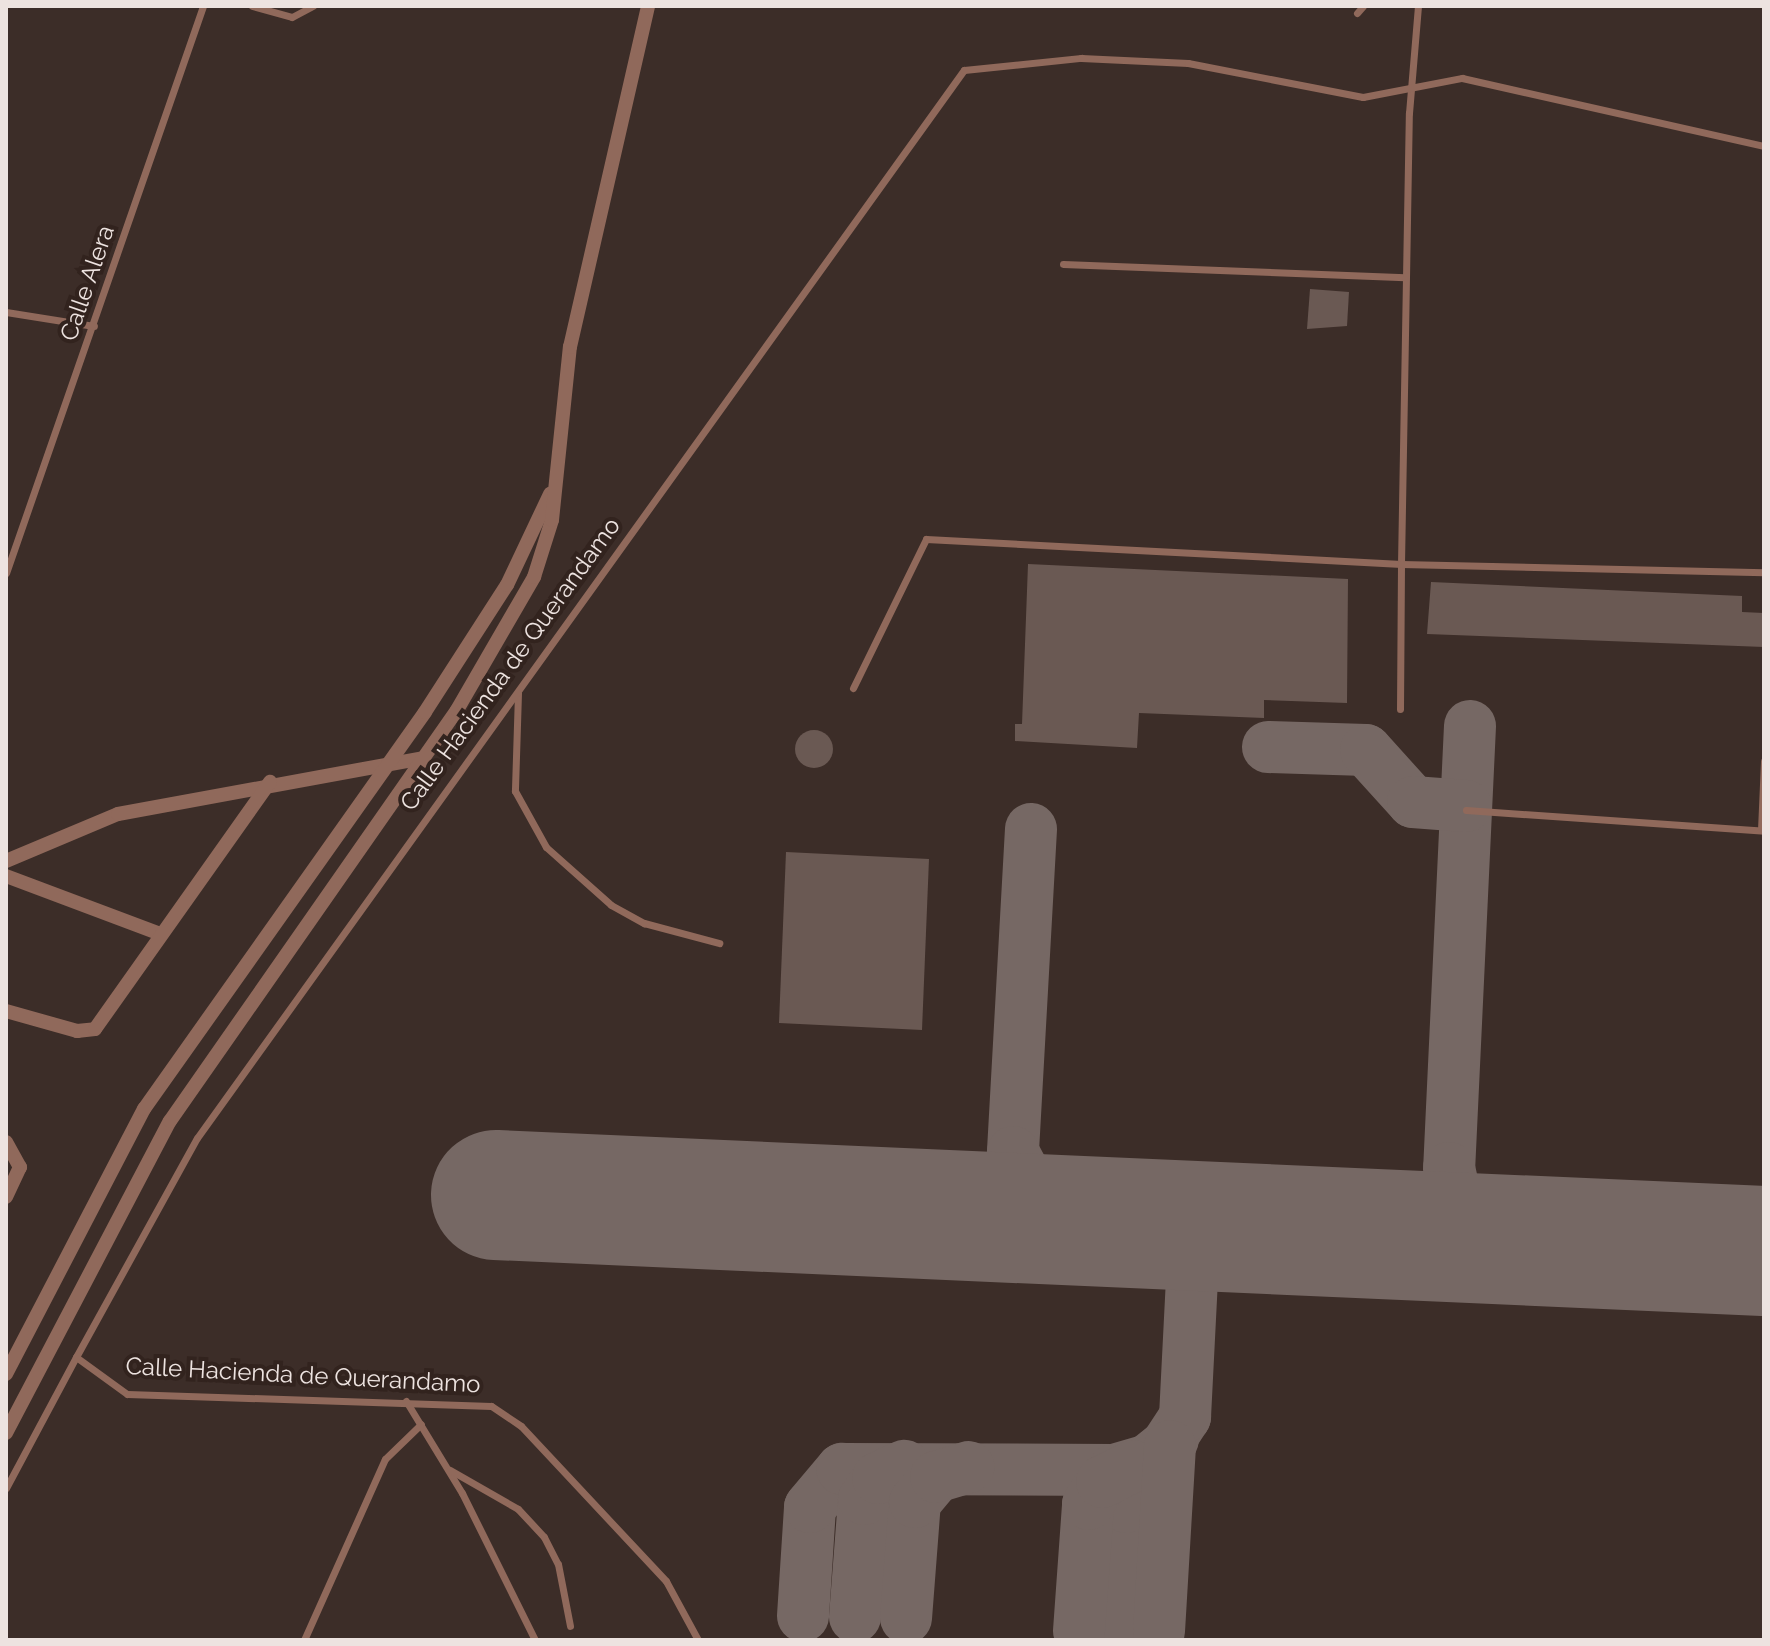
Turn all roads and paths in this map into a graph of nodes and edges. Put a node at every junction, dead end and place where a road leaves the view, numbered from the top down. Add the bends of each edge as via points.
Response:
1 (203, 6) edge
2 (252, 6) edge
3 (313, 6) edge
4 (648, 6) edge
5 (1418, 6) edge
6 (1411, 89) junction
7 (1764, 146) edge
8 (1063, 264) dead end
9 (1405, 277) junction
10 (6, 312) edge
11 (94, 326) junction
12 (550, 494) junction
13 (1401, 564) junction
14 (1764, 572) edge
15 (6, 573) edge
16 (853, 688) dead end
17 (518, 690) junction
18 (1400, 709) dead end
19 (390, 759) junction
20 (419, 759) junction
21 (1764, 761) edge
22 (270, 782) junction
23 (1466, 810) dead end
24 (1762, 830) edge
25 (6, 861) edge
26 (6, 876) edge
27 (160, 934) junction
28 (719, 943) dead end
29 (6, 1011) edge
30 (6, 1142) edge
31 (6, 1197) edge
32 (76, 1357) junction
33 (6, 1374) edge
34 (406, 1401) junction
35 (421, 1424) junction
36 (6, 1433) edge
37 (448, 1469) junction
38 (6, 1488) edge
39 (570, 1626) dead end
40 (304, 1640) edge
41 (535, 1640) edge
42 (698, 1640) edge

1 - 11 lane, Calle Alera
2 - 3 lane via 292,17
4 - 12 street, Calle Hacienda de Querandamo via 570,347
5 - 6 lane
6 - 7 lane, Calle Hacienda de Querandamo via 1462,78
6 - 9 lane
6 - 17 lane, Calle Hacienda de Querandamo via 1340,95 1188,63 1096,59 964,70
8 - 9 lane
9 - 13 lane
10 - 11 lane
11 - 15 lane, Calle Alera
12 - 19 street, Calle Hacienda de Querandamo via 507,585
12 - 20 street, Calle Hacienda de Querandamo via 545,551 516,615
13 - 14 lane
13 - 16 lane via 926,539
13 - 18 lane
17 - 28 lane via 515,791 546,847 611,905 644,923
17 - 32 lane, Calle Hacienda de Querandamo via 197,1138
19 - 20 street
19 - 22 street
19 - 33 street, Calle Hacienda de Querandamo via 144,1109
20 - 36 street, Calle Hacienda de Querandamo via 170,1121
21 - 24 lane
22 - 25 street via 118,814
22 - 27 street
23 - 24 lane
26 - 27 street
27 - 29 street via 95,1029 69,1030
30 - 31 street via 20,1167
32 - 34 lane, Calle Hacienda de Querandamo via 127,1394
32 - 38 lane
34 - 35 lane
34 - 42 lane, Calle Hacienda de Querandamo via 491,1406 508,1414 666,1581
35 - 37 lane
35 - 40 lane via 385,1459
37 - 39 lane via 518,1509 544,1537 558,1564
37 - 41 lane

